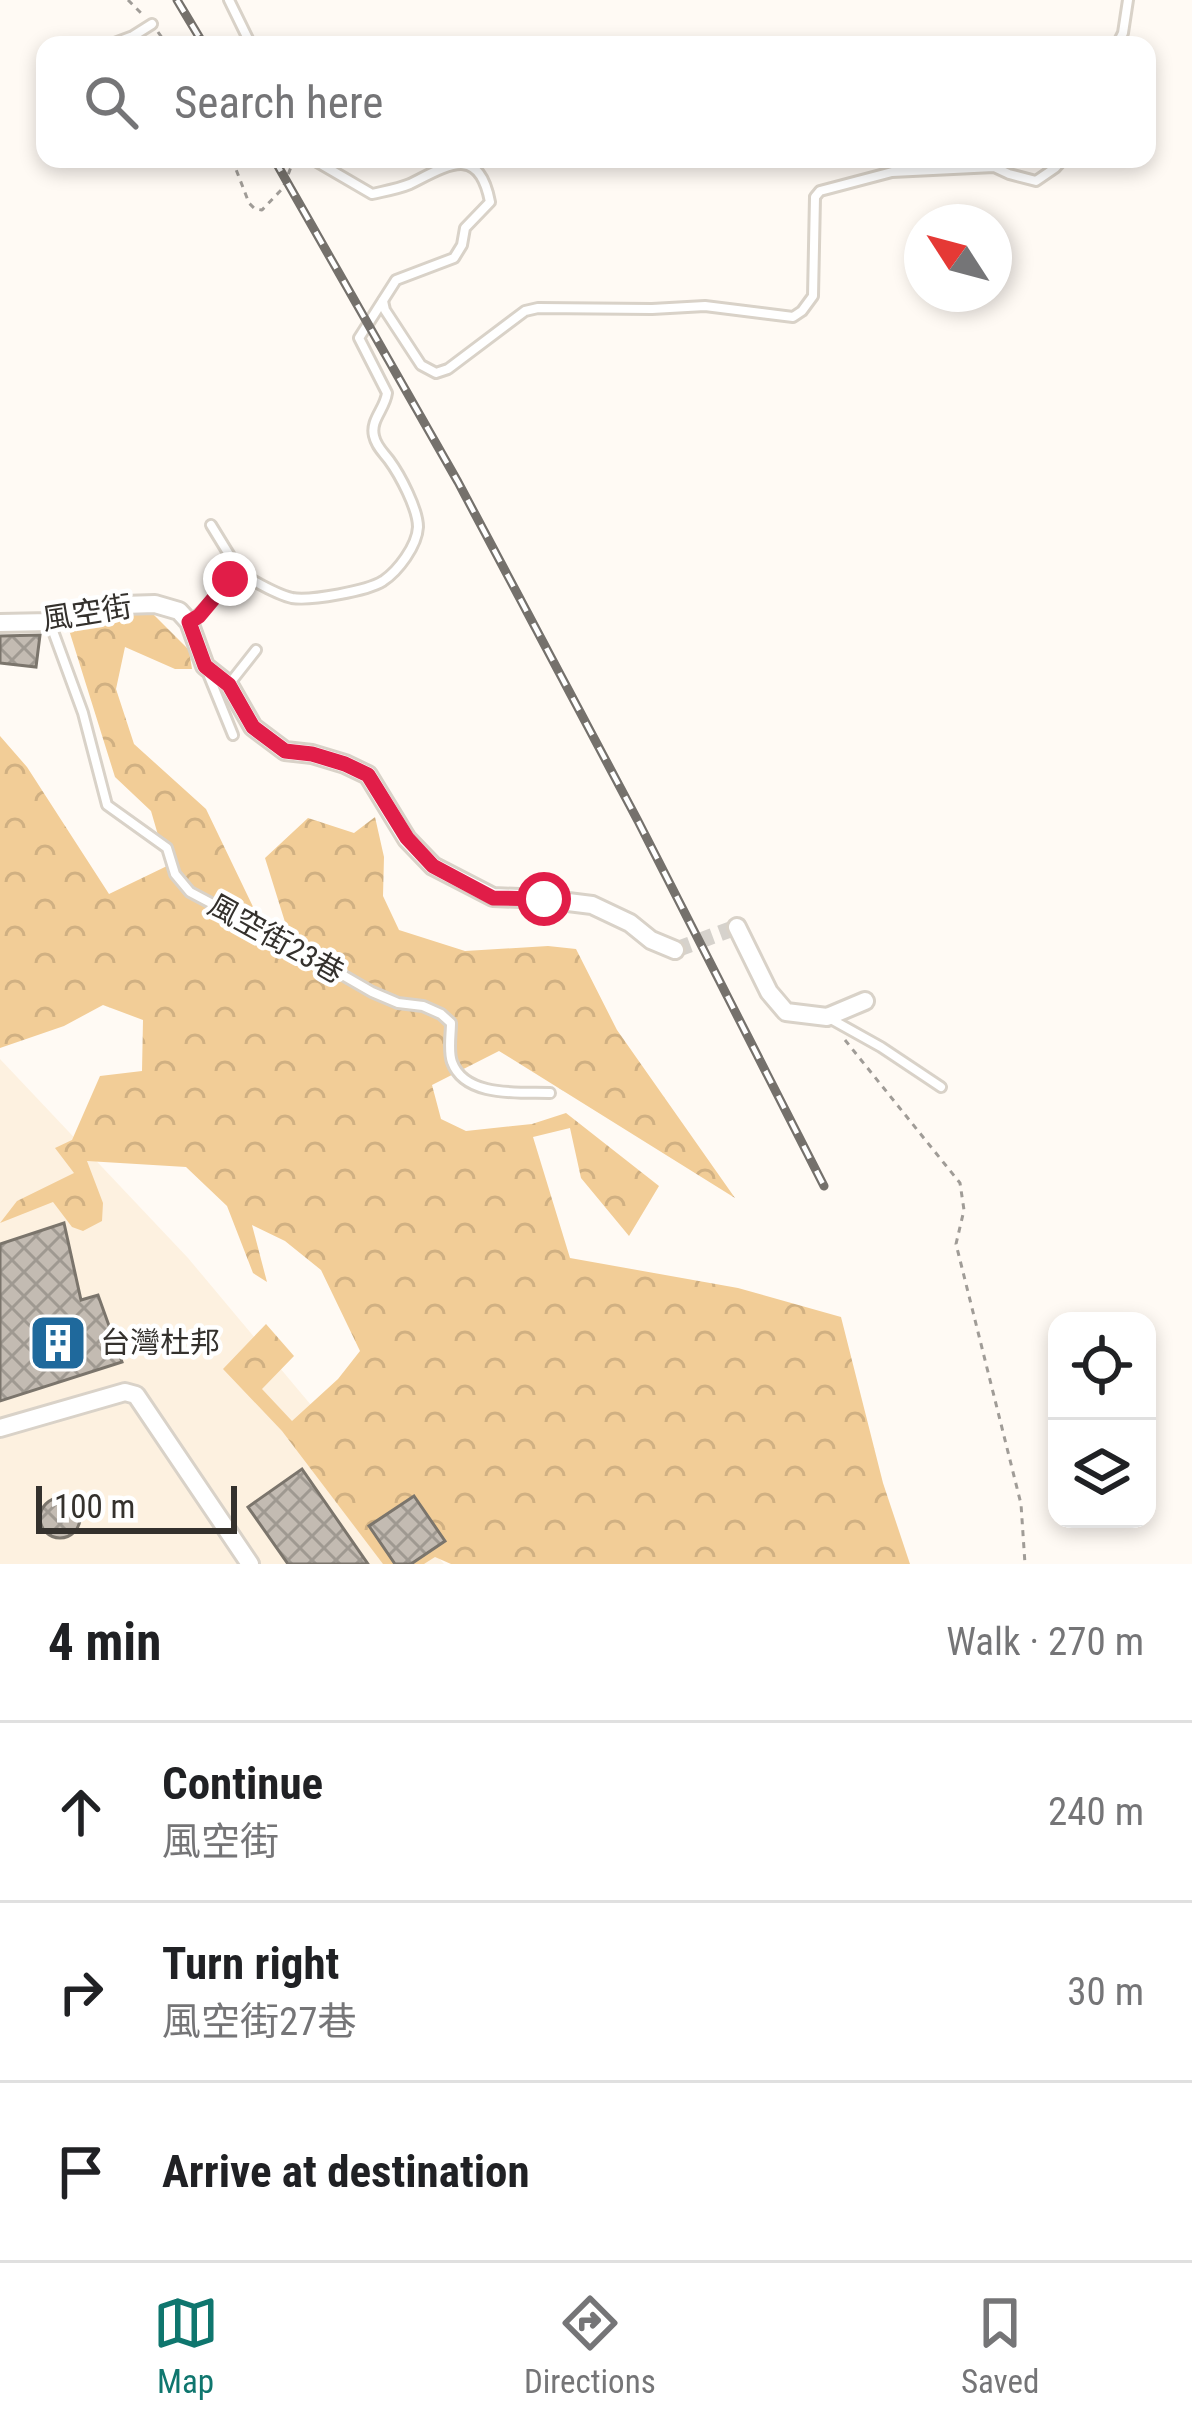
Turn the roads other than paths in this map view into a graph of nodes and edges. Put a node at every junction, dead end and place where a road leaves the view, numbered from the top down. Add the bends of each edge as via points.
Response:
1 (229, 0) edge
2 (1128, 0) edge
3 (152, 24) dead end
4 (127, 36) edge
5 (247, 36) edge
6 (1122, 36) edge
7 (327, 168) edge
8 (442, 168) edge
9 (474, 168) edge
10 (974, 168) edge
11 (996, 168) edge
12 (1052, 168) edge
13 (382, 300) junction
14 (212, 525) dead end
15 (241, 574) junction
16 (50, 622) junction
17 (189, 622) junction
18 (0, 623) edge
19 (256, 650) dead end
20 (205, 666) junction
21 (229, 685) junction
22 (233, 735) dead end
23 (737, 927) dead end
24 (675, 950) dead end
25 (866, 1000) dead end
26 (827, 1017) junction
27 (941, 1087) dead end
28 (550, 1093) dead end
29 (0, 1429) edge
30 (250, 1564) edge

1 - 5 lane
2 - 6 lane
3 - 4 lane
7 - 8 lane via 372,194
9 - 13 lane via 490,202 465,228 454,258 396,280
10 - 13 lane via 892,172 820,191 813,296 793,317 704,306 538,308 436,374 422,365
11 - 12 lane via 1036,181
13 - 15 lane via 359,338 387,393 372,433 403,482 416,538 381,583 336,595 286,597
14 - 15 lane
15 - 17 lane
16 - 17 street, 風空街 via 154,604
16 - 18 street, 風空街
16 - 28 lane, 風空街23巷 via 106,805 167,848 190,892 372,992 440,1014 451,1022 451,1060 482,1088
17 - 20 street
19 - 21 lane
20 - 21 street
20 - 22 lane
21 - 24 street via 253,727 285,751 368,775 433,866 493,898 592,905
23 - 26 street via 786,1012
25 - 26 street
26 - 27 lane
29 - 30 street via 136,1395

